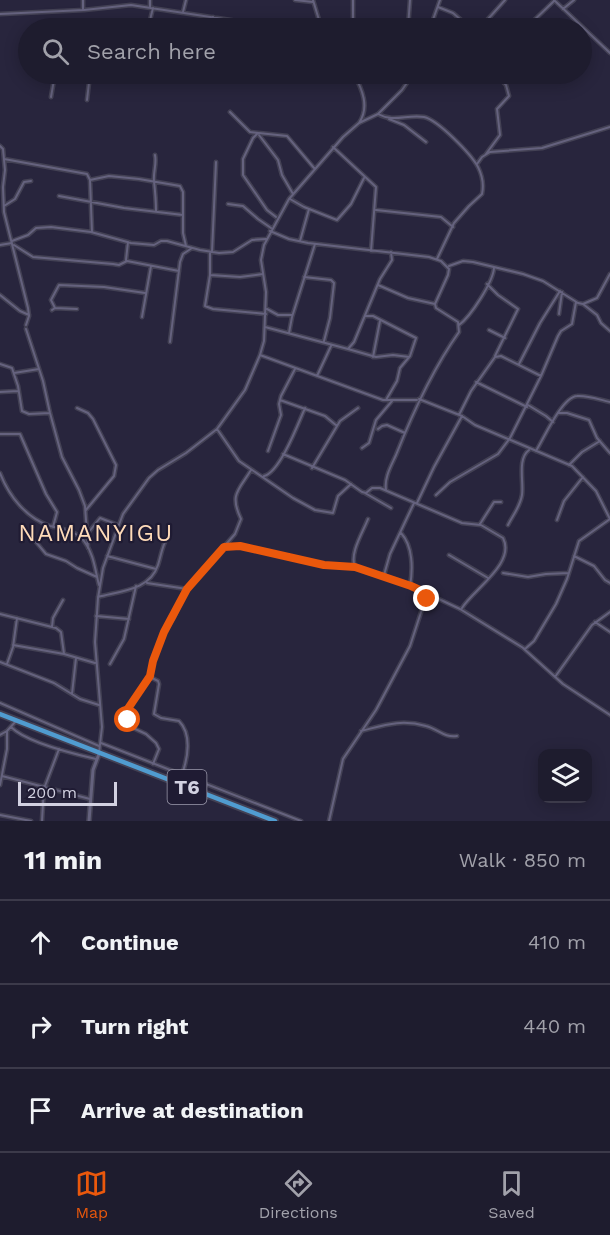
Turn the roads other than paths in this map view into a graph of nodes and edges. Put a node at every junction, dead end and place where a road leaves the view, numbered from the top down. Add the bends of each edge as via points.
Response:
1 (83, 0) edge
2 (150, 0) edge
3 (186, 0) edge
4 (295, 0) edge
5 (353, 0) edge
6 (410, 0) edge
7 (440, 0) edge
8 (505, 0) edge
9 (554, 0) edge
10 (574, 0) edge
11 (313, 1) edge
12 (152, 7) junction
13 (438, 7) junction
14 (563, 9) junction
15 (83, 10) junction
16 (183, 12) junction
17 (0, 14) edge
18 (213, 17) joint
19 (150, 18) edge
20 (220, 18) edge
21 (318, 18) edge
22 (353, 18) edge
23 (409, 18) edge
24 (434, 18) edge
25 (459, 18) edge
26 (489, 18) edge
27 (536, 18) edge
28 (573, 18) edge
29 (592, 36) edge
30 (609, 52) edge
31 (53, 84) edge
32 (89, 84) edge
33 (359, 84) edge
34 (406, 84) edge
35 (505, 84) edge
36 (51, 97) dead end
37 (87, 100) dead end
38 (230, 112) dead end
39 (378, 114) junction
40 (388, 119) junction
41 (360, 123) junction
42 (610, 127) edge
43 (258, 134) junction
44 (426, 142) dead end
45 (0, 146) edge
46 (333, 147) junction
47 (486, 154) junction
48 (155, 155) dead end
49 (2, 158) edge
50 (216, 162) dead end
51 (477, 164) junction
52 (314, 168) junction
53 (364, 178) junction
54 (90, 180) junction
55 (31, 181) dead end
56 (154, 182) junction
57 (2, 186) edge
58 (293, 194) junction
59 (59, 196) dead end
60 (289, 199) junction
61 (90, 202) junction
62 (228, 204) dead end
63 (4, 206) junction
64 (309, 209) junction
65 (375, 210) junction
66 (156, 212) junction
67 (183, 215) junction
68 (277, 217) junction
69 (453, 227) junction
70 (271, 229) junction
71 (92, 232) junction
72 (266, 238) junction
73 (128, 242) junction
74 (300, 242) junction
75 (12, 243) junction
76 (315, 244) junction
77 (0, 245) edge
78 (186, 246) junction
79 (192, 248) junction
80 (371, 251) junction
81 (211, 252) junction
82 (391, 252) junction
83 (437, 259) junction
84 (126, 261) junction
85 (151, 266) junction
86 (447, 267) junction
87 (494, 268) junction
88 (179, 271) junction
89 (263, 274) junction
90 (610, 274) edge
91 (210, 275) junction
92 (304, 277) junction
93 (487, 284) junction
94 (377, 285) junction
95 (561, 291) junction
96 (145, 293) junction
97 (0, 295) edge
98 (576, 302) junction
99 (435, 304) junction
100 (583, 304) junction
101 (266, 308) junction
102 (77, 309) dead end
103 (266, 314) junction
104 (559, 314) dead end
105 (29, 315) junction
106 (292, 315) junction
107 (365, 316) junction
108 (142, 317) dead end
109 (381, 320) junction
110 (459, 326) junction
111 (265, 327) junction
112 (489, 330) dead end
113 (610, 331) edge
114 (289, 333) junction
115 (505, 338) junction
116 (170, 342) dead end
117 (323, 342) junction
118 (331, 345) junction
119 (348, 350) junction
120 (260, 356) junction
121 (373, 357) junction
122 (409, 357) junction
123 (495, 357) junction
124 (0, 364) edge
125 (518, 365) junction
126 (39, 369) junction
127 (295, 369) junction
128 (14, 373) junction
129 (317, 376) junction
130 (541, 376) junction
131 (476, 382) junction
132 (18, 390) junction
133 (0, 392) edge
134 (280, 400) junction
135 (386, 400) junction
136 (419, 400) junction
137 (392, 401) junction
138 (610, 402) edge
139 (527, 406) junction
140 (77, 408) dead end
141 (305, 408) junction
142 (358, 408) dead end
143 (50, 413) junction
144 (558, 413) junction
145 (461, 415) junction
146 (553, 422) junction
147 (337, 426) junction
148 (217, 429) junction
149 (378, 429) dead end
150 (405, 433) junction
151 (0, 434) edge
152 (510, 438) junction
153 (600, 441) junction
154 (362, 448) dead end
155 (531, 449) junction
156 (268, 451) dead end
157 (536, 451) junction
158 (610, 453) edge
159 (283, 454) junction
160 (569, 465) junction
161 (312, 468) junction
162 (251, 470) junction
163 (0, 473) edge
164 (263, 477) junction
165 (583, 477) junction
166 (351, 484) junction
167 (386, 490) junction
168 (365, 493) junction
169 (436, 495) dead end
170 (501, 502) dead end
171 (415, 504) junction
172 (391, 508) dead end
173 (86, 510) junction
174 (368, 519) dead end
175 (610, 519) edge
176 (556, 520) dead end
177 (118, 525) junction
178 (480, 525) junction
179 (508, 525) dead end
180 (53, 527) junction
181 (88, 533) junction
182 (401, 533) junction
183 (167, 538) dead end
184 (36, 542) dead end
185 (224, 547) junction
186 (88, 548) junction
187 (449, 555) dead end
188 (107, 556) junction
189 (574, 556) junction
190 (355, 567) junction
191 (157, 569) junction
192 (503, 573) dead end
193 (569, 573) junction
194 (384, 576) junction
195 (97, 577) junction
196 (489, 578) junction
197 (147, 583) junction
198 (610, 583) edge
199 (136, 586) junction
200 (410, 586) junction
201 (100, 587) junction
202 (187, 589) junction
203 (431, 595) junction
204 (98, 597) junction
205 (63, 600) dead end
206 (461, 609) junction
207 (610, 612) edge
208 (0, 614) edge
209 (96, 616) junction
210 (17, 618) junction
211 (129, 619) junction
212 (595, 622) junction
213 (52, 627) junction
214 (610, 632) edge
215 (13, 645) junction
216 (523, 648) junction
217 (64, 654) junction
218 (76, 658) junction
219 (0, 662) edge
220 (95, 663) junction
221 (7, 664) junction
222 (110, 664) dead end
223 (150, 676) junction
224 (555, 677) junction
225 (72, 694) junction
226 (0, 703) edge
227 (100, 706) junction
228 (0, 714) edge
229 (610, 715) edge
230 (16, 721) junction
231 (11, 727) junction
232 (7, 731) junction
233 (361, 731) junction
234 (0, 735) edge
235 (457, 736) dead end
236 (101, 745) junction
237 (59, 749) junction
238 (98, 757) junction
239 (153, 764) junction
240 (182, 774) junction
241 (2, 776) junction
242 (0, 785) edge
243 (44, 786) junction
244 (90, 799) junction
245 (0, 815) edge
246 (31, 821) edge
247 (42, 821) edge
248 (89, 821) edge
249 (274, 821) edge
250 (301, 821) edge
251 (329, 821) edge

1 - 15 street
2 - 12 street
3 - 16 street
4 - 11 street
5 - 22 street
6 - 23 street
7 - 13 street
8 - 26 street
9 - 14 street
9 - 27 street
10 - 14 street
11 - 21 street
12 - 15 street
12 - 16 street
12 - 19 street
13 - 24 street
13 - 25 street
14 - 28 street
15 - 17 street
16 - 18 street
18 - 20 street
29 - 30 street
31 - 36 street
32 - 37 street
33 - 41 street via 365,101
34 - 39 street
35 - 47 street via 509,96 496,111 500,135
38 - 43 street via 250,132
39 - 40 street
39 - 41 street
40 - 44 street via 404,125
40 - 51 street via 429,119
41 - 46 street
42 - 47 street via 542,148
43 - 52 street via 287,136
43 - 58 street via 278,160
43 - 68 street via 243,159 243,175 267,210
45 - 49 street
46 - 52 street
46 - 53 street
47 - 51 street
48 - 56 street
49 - 54 street via 85,173
49 - 57 street
50 - 81 street
51 - 69 street via 482,194
52 - 58 street
53 - 64 street via 338,219
53 - 65 street via 376,189
54 - 56 street via 109,176
54 - 61 street
55 - 63 street via 24,182 15,199
56 - 66 street
56 - 67 street via 180,186
57 - 63 street
58 - 60 street
59 - 61 street
60 - 64 street
60 - 68 street
61 - 66 street
61 - 71 street
62 - 70 street via 243,206
63 - 75 street
64 - 74 street
65 - 69 street via 441,217
65 - 80 street
66 - 67 street
67 - 78 street
68 - 70 street
69 - 83 street
70 - 72 street
70 - 74 street
71 - 73 street
71 - 75 street via 38,228
72 - 81 street via 252,240 232,252
72 - 89 street via 261,260
73 - 78 street via 154,245 162,241
73 - 84 street
74 - 76 street
75 - 77 street
75 - 84 street via 33,257 113,264
75 - 105 street
76 - 80 street
76 - 92 street
78 - 79 street
79 - 81 street
79 - 88 street via 183,254
80 - 82 street
81 - 91 street
82 - 83 street
82 - 94 street via 392,260
83 - 86 street
84 - 85 street
85 - 88 street
85 - 96 street
86 - 87 street via 467,261
86 - 99 street via 448,275
87 - 93 street
87 - 95 street via 532,276
88 - 116 street
89 - 91 street
89 - 101 street
90 - 100 street via 597,298
91 - 103 street via 207,307
92 - 106 street
92 - 117 street via 334,283
93 - 110 street via 480,301
93 - 115 street via 518,309
94 - 99 street
94 - 107 street
95 - 98 street
95 - 104 street
95 - 125 street
96 - 102 street via 59,285 51,300 53,309
96 - 108 street
97 - 105 street
98 - 100 street
98 - 130 street via 572,324 558,336
99 - 110 street
100 - 113 street
101 - 103 street
101 - 106 street via 278,315
103 - 111 street
105 - 126 street via 26,327
106 - 114 street
107 - 109 street
107 - 119 street
109 - 121 street
109 - 122 street via 416,337
110 - 136 street
111 - 114 street
111 - 120 street
112 - 115 street
114 - 117 street
115 - 123 street
117 - 118 street
118 - 119 street
118 - 129 street
119 - 121 street
120 - 127 street
120 - 148 street via 245,390
121 - 122 street
122 - 135 street
123 - 125 street
123 - 131 street
124 - 128 street via 9,366
125 - 130 street
126 - 128 street
126 - 143 street
127 - 129 street
127 - 134 street
128 - 132 street
129 - 135 street
130 - 139 street
131 - 139 street
131 - 145 street
132 - 133 street
132 - 143 street via 22,411
134 - 141 street
134 - 156 street via 281,415
135 - 137 street
136 - 137 street
136 - 145 street
136 - 150 street
137 - 154 street via 376,420 369,443
138 - 144 street via 577,396
139 - 146 street
139 - 152 street
140 - 173 street via 93,419 117,465 114,476
141 - 147 street
141 - 159 street
142 - 147 street
143 - 173 street via 62,457
144 - 146 street
144 - 153 street via 589,420
145 - 152 street
145 - 171 street
146 - 157 street
147 - 161 street
148 - 162 street via 239,461
148 - 177 street via 148,478
149 - 150 street via 387,425
150 - 167 street
151 - 180 street via 21,436 57,512
152 - 155 street
152 - 169 street via 498,454 450,482
153 - 158 street
153 - 160 street
155 - 157 street
155 - 179 street via 524,459 522,496
157 - 160 street
159 - 161 street
159 - 164 street via 270,475
160 - 165 street
161 - 166 street
162 - 164 street
162 - 185 street via 236,492 241,520
163 - 180 street via 24,510
164 - 166 street via 293,498 330,514 338,496
165 - 175 street via 602,500
165 - 176 street via 564,501
166 - 168 street
167 - 168 street via 375,487
167 - 171 street
168 - 172 street
170 - 178 street via 494,502
171 - 178 street via 462,523
171 - 182 street
173 - 181 street
174 - 190 street via 354,554
175 - 189 street via 583,537
177 - 181 street via 100,518
177 - 188 street
178 - 196 street via 503,538 507,545 503,560
180 - 186 street via 79,536
181 - 186 street
182 - 194 street
182 - 200 street via 410,551
183 - 191 street
184 - 195 street via 43,553
185 - 190 street via 240,546 324,565
185 - 202 street
186 - 195 street
187 - 196 street
188 - 191 street
188 - 201 street
189 - 193 street
189 - 198 street via 596,567
190 - 194 street
191 - 197 street
192 - 193 street via 528,577
193 - 216 street via 534,641
194 - 200 street
195 - 201 street
196 - 206 street
197 - 199 street
197 - 202 street
199 - 204 street
199 - 211 street
200 - 203 street
201 - 204 street
202 - 223 street via 164,632
203 - 206 street
203 - 233 street via 424,603 410,646
204 - 209 street
205 - 213 street
206 - 216 street
207 - 212 street
208 - 210 street
209 - 211 street
209 - 220 street
210 - 213 street
210 - 215 street
211 - 222 street via 124,639
212 - 214 street
212 - 224 street
213 - 217 street via 61,632
215 - 217 street
215 - 221 street
216 - 224 street
217 - 218 street
218 - 220 street
218 - 225 street
219 - 221 street
220 - 227 street
221 - 225 street
223 - 239 street via 125,716 131,727 156,743 159,749
223 - 240 street via 159,684 154,714 179,721 186,733 188,752
224 - 229 street
225 - 227 street
226 - 236 street
227 - 236 street
228 - 230 highway, T6
230 - 231 street
230 - 238 highway, T6
231 - 232 street
231 - 237 street
232 - 234 street
232 - 241 street
233 - 235 street via 399,722
233 - 251 street via 341,765
236 - 238 street
236 - 239 street
237 - 238 street
237 - 243 street
238 - 244 street
238 - 249 highway, T6
239 - 240 street
240 - 250 street
241 - 242 street
241 - 243 street
243 - 244 street
243 - 247 street
244 - 248 street
245 - 246 street

